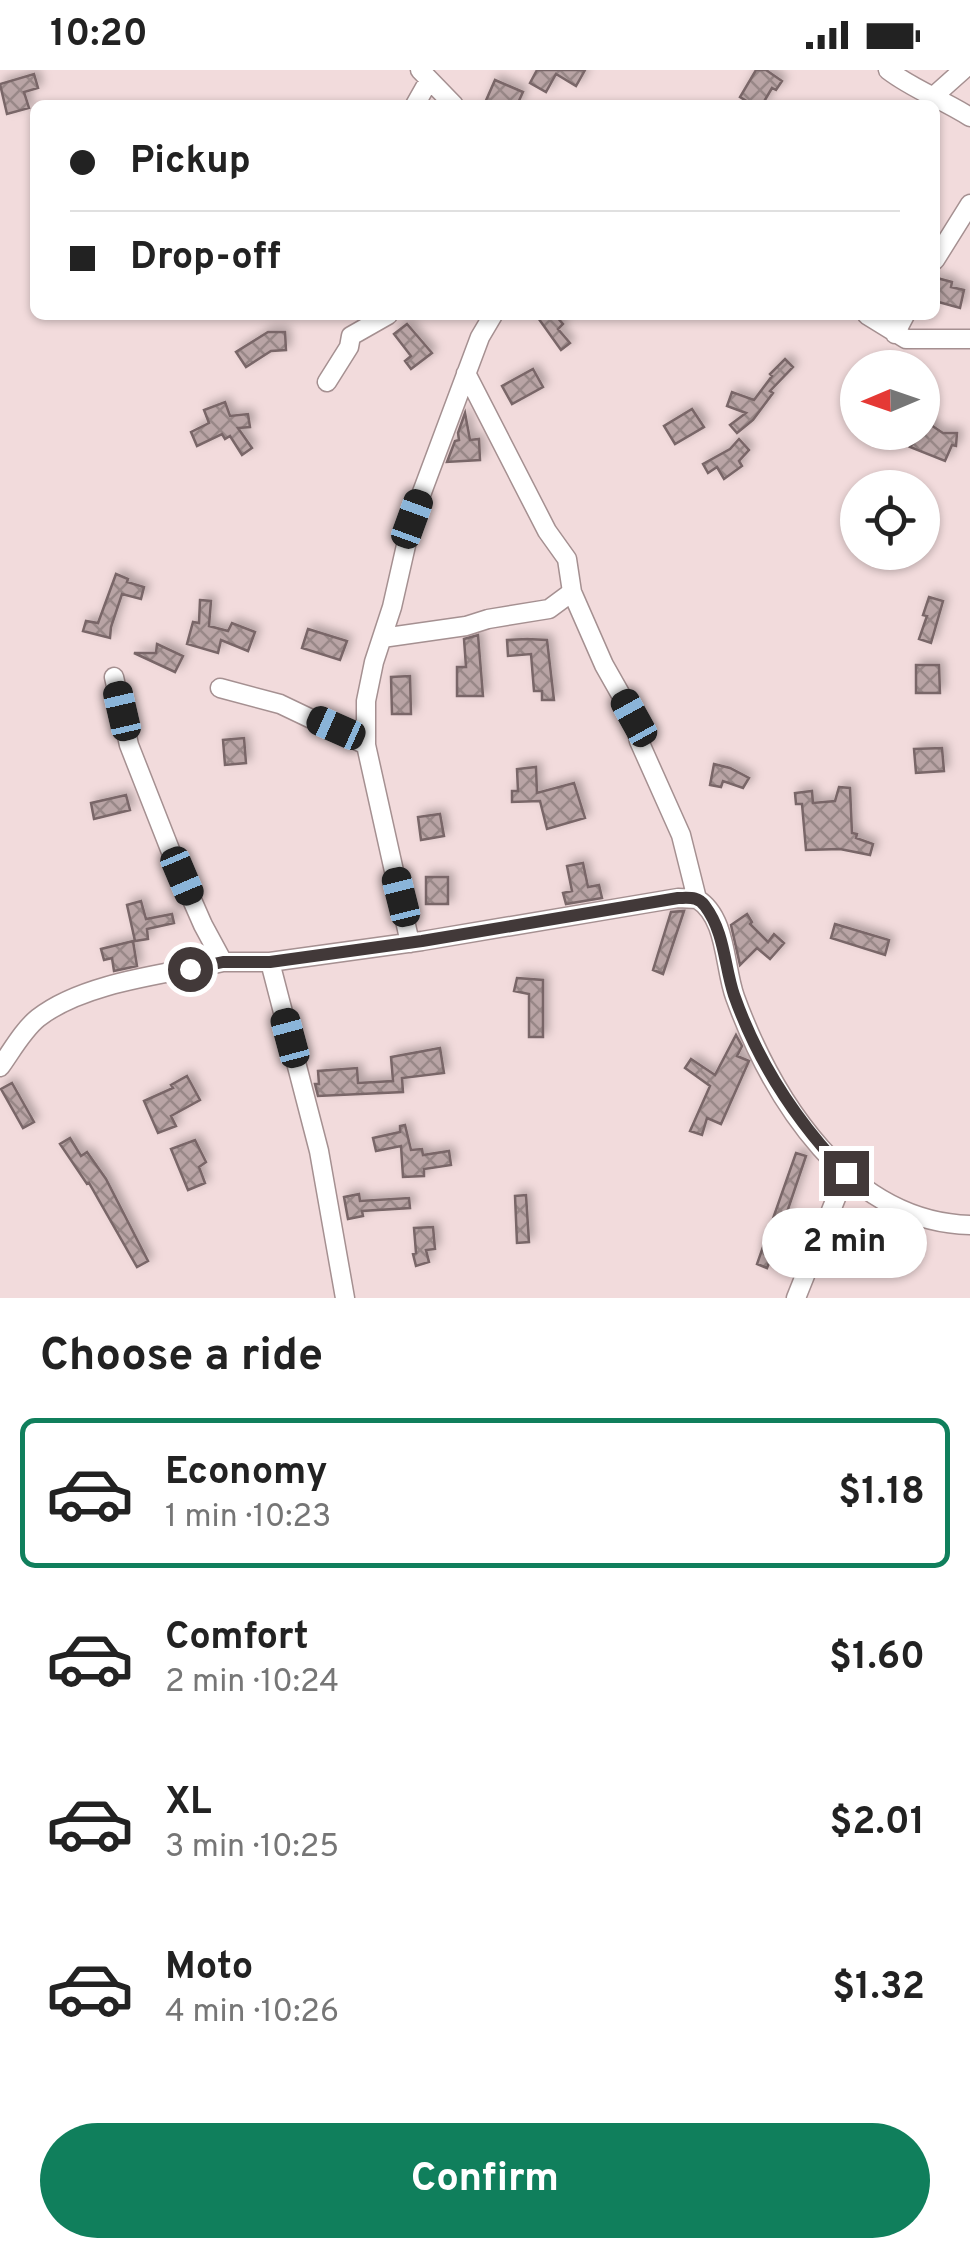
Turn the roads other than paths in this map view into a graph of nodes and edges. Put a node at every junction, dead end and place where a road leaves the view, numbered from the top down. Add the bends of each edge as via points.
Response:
1 (888, 70) edge
2 (963, 70) edge
3 (424, 76) edge
4 (935, 94) junction
5 (417, 100) edge
6 (449, 100) edge
7 (970, 117) edge
8 (970, 204) edge
9 (940, 252) edge
10 (379, 320) edge
11 (490, 320) edge
12 (873, 320) edge
13 (901, 320) edge
14 (894, 334) junction
15 (970, 339) edge
16 (466, 374) junction
17 (327, 382) dead end
18 (572, 592) junction
19 (382, 638) junction
20 (114, 677) dead end
21 (220, 688) dead end
22 (366, 745) junction
23 (696, 898) junction
24 (410, 943) junction
25 (223, 962) junction
26 (270, 962) junction
27 (0, 1067) edge
28 (846, 1173) junction
29 (970, 1226) edge
30 (345, 1298) edge
31 (796, 1298) edge

1 - 4 street via 914,90
2 - 4 street
3 - 5 street
3 - 6 street
4 - 7 street
8 - 9 street
10 - 17 street via 351,336
11 - 16 street
12 - 14 street
13 - 14 street
14 - 15 street
16 - 18 street via 567,559
16 - 19 street via 412,519
18 - 19 street via 548,608
18 - 23 street via 634,718 681,835
19 - 22 street via 366,701
20 - 25 street via 130,745
21 - 22 street via 280,704
22 - 24 street
23 - 24 street
23 - 28 street via 712,916 733,992 781,1096
24 - 26 street
25 - 26 street
25 - 27 street via 62,1002 34,1020
26 - 30 street via 320,1151
28 - 29 street via 893,1205
28 - 31 street

